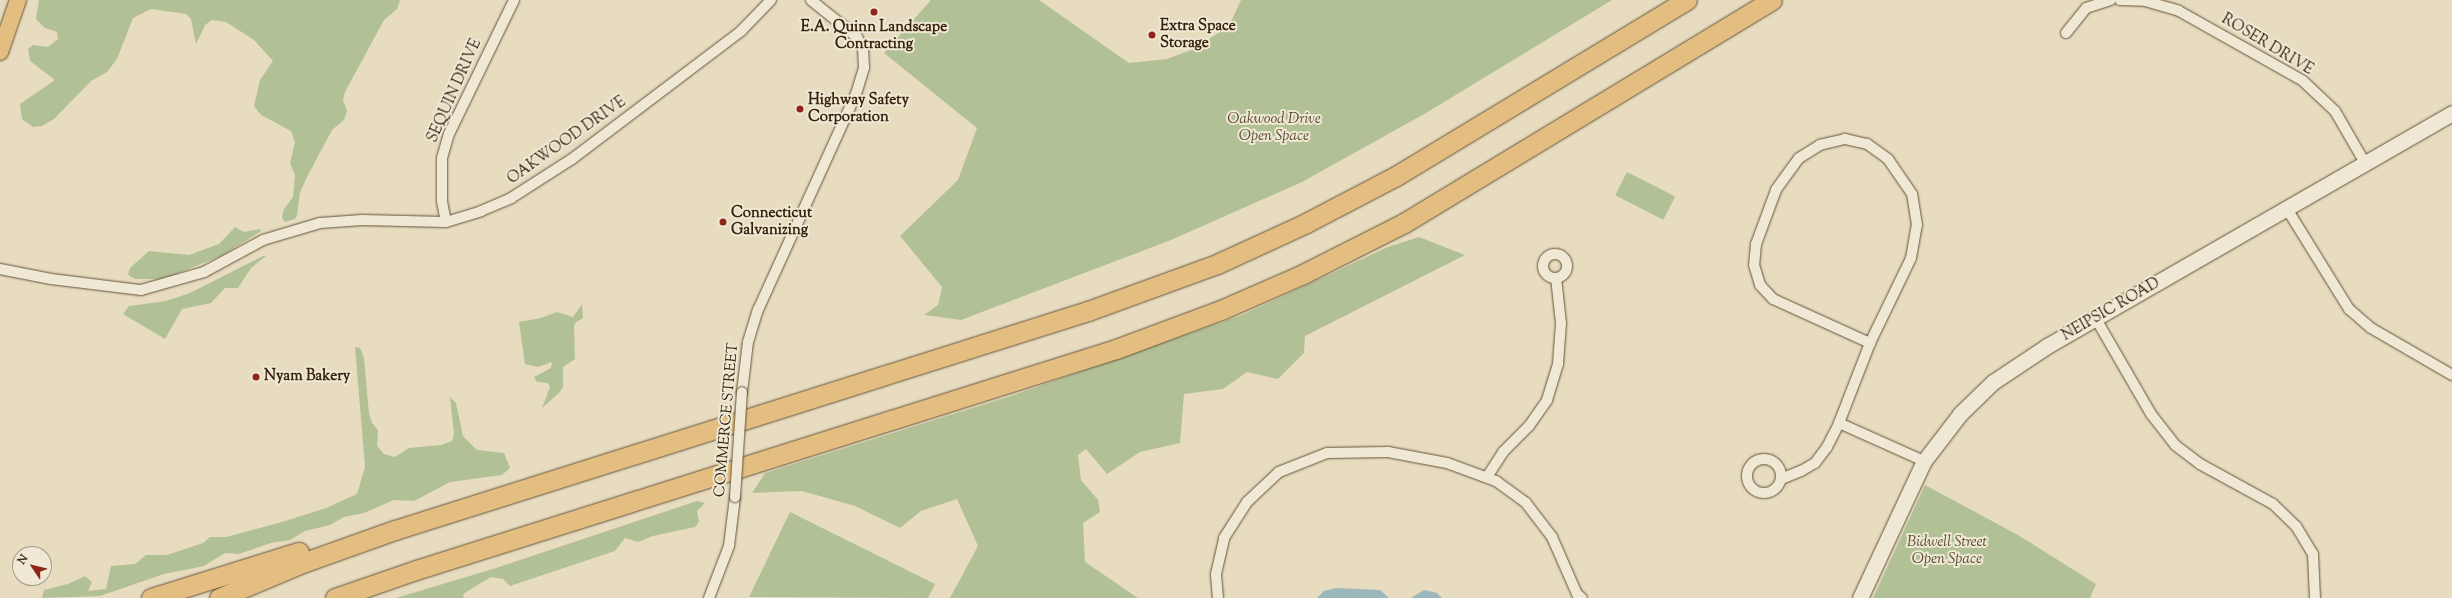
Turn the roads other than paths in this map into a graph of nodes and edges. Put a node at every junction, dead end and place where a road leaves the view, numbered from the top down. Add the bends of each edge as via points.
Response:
1 (18, 0) edge
2 (514, 0) edge
3 (771, 0) edge
4 (811, 0) edge
5 (1687, 0) edge
6 (1772, 0) edge
7 (2111, 0) edge
8 (2120, 0) edge
9 (2066, 33) dead end
10 (0, 52) edge
11 (2452, 113) edge
12 (2365, 162) junction
13 (2287, 209) junction
14 (446, 222) junction
15 (0, 269) edge
16 (1556, 278) dead end
17 (2096, 319) junction
18 (1870, 343) junction
19 (2452, 375) edge
20 (1839, 423) junction
21 (1924, 462) junction
22 (1487, 478) junction
23 (1781, 479) dead end
24 (380, 535) junction
25 (1577, 597) edge
26 (152, 598) edge
27 (219, 598) edge
28 (335, 598) edge
29 (709, 598) edge
30 (1218, 598) edge
31 (1860, 598) edge
32 (2315, 598) edge

1 - 10 main road
2 - 14 street, SEQUIN DRIVE via 445,146 442,164 442,201
3 - 14 street, OAKWOOD DRIVE via 741,32 572,159 511,198
4 - 29 street, COMMERCE STREET, bridge via 857,37 863,48 864,67 853,100 758,310 748,342 729,546
5 - 24 highway via 1396,176 1306,223 1212,266 1094,309
6 - 28 highway via 1416,216 1335,259 1228,307 1116,349 416,570
7 - 9 street via 2086,8
8 - 12 street, ROSER DRIVE via 2145,1 2179,11 2303,81 2335,111
11 - 12 street, NEIPSIC ROAD
12 - 13 street, NEIPSIC ROAD
13 - 17 street, NEIPSIC ROAD
13 - 19 street via 2349,308 2371,328
14 - 15 street, OAKWOOD DRIVE via 362,220 320,223 263,240 204,272 141,290 51,279
16 - 22 street via 1561,323 1558,364 1547,400 1529,426 1503,452
17 - 21 street, NEIPSIC ROAD via 2011,368 1993,382 1960,414
17 - 32 street via 2152,414 2175,446 2200,464 2273,504 2296,526 2313,554
18 - 18 street via 1911,258 1917,225 1912,194 1888,159 1867,144 1845,139 1820,145 1799,158 1776,190 1756,244 1754,265 1760,285 1773,299
18 - 20 street
20 - 21 street
20 - 23 street via 1815,462 1801,472
21 - 31 street, NEIPSIC ROAD
22 - 25 street via 1496,481 1526,503 1552,537
22 - 30 street via 1447,463 1388,452 1328,453 1279,472 1247,502 1224,538 1216,574
24 - 26 highway via 302,551
24 - 27 highway via 289,568

